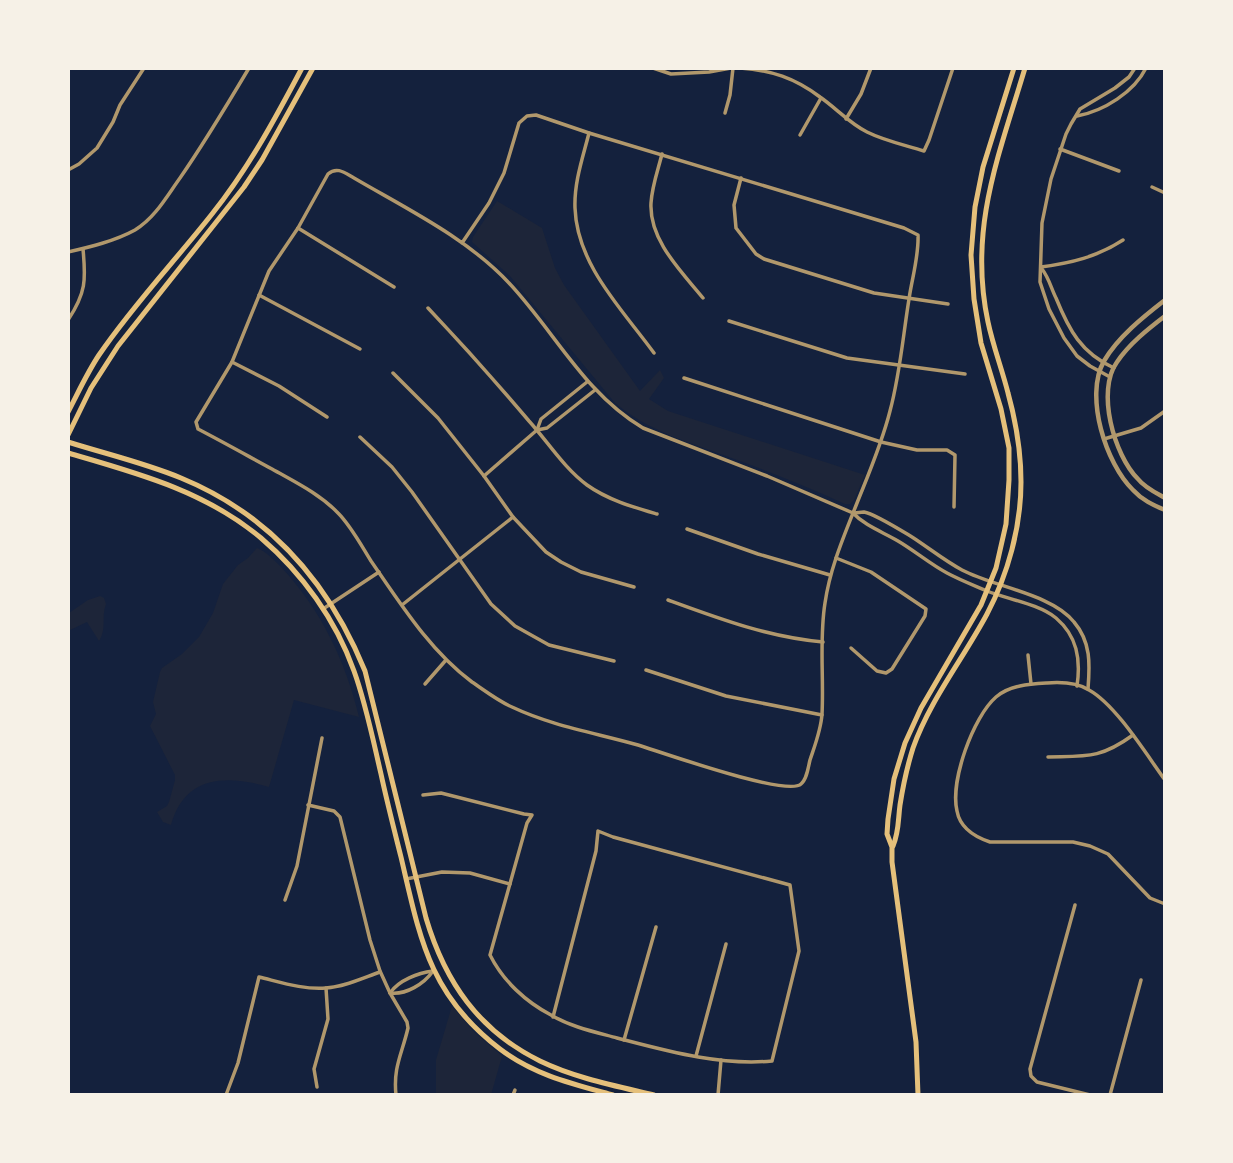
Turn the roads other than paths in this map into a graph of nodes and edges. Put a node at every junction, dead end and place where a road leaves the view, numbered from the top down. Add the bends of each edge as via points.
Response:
1 (144, 68) edge
2 (249, 68) edge
3 (302, 68) edge
4 (313, 68) edge
5 (653, 68) edge
6 (732, 68) edge
7 (740, 68) edge
8 (871, 68) edge
9 (953, 68) edge
10 (1014, 68) edge
11 (1025, 68) edge
12 (1135, 68) edge
13 (1146, 68) edge
14 (709, 70) edge
15 (821, 98) junction
16 (725, 113) dead end
17 (1077, 116) junction
18 (846, 119) junction
19 (589, 133) junction
20 (800, 135) dead end
21 (1060, 149) junction
22 (663, 154) junction
23 (68, 170) edge
24 (1119, 171) dead end
25 (741, 178) junction
26 (1152, 187) dead end
27 (1165, 192) edge
28 (298, 228) junction
29 (1123, 240) dead end
30 (462, 243) junction
31 (83, 249) junction
32 (68, 252) edge
33 (1041, 267) junction
34 (394, 287) dead end
35 (259, 295) junction
36 (703, 298) dead end
37 (909, 299) junction
38 (1165, 300) edge
39 (948, 304) dead end
40 (428, 308) dead end
41 (1165, 316) edge
42 (68, 320) edge
43 (729, 320) dead end
44 (360, 349) dead end
45 (654, 353) dead end
46 (232, 362) junction
47 (1103, 363) junction
48 (900, 366) junction
49 (1114, 368) junction
50 (1100, 372) junction
51 (393, 373) dead end
52 (965, 374) dead end
53 (1110, 377) junction
54 (684, 378) dead end
55 (587, 381) junction
56 (596, 390) junction
57 (1165, 411) edge
58 (68, 412) edge
59 (327, 416) dead end
60 (537, 430) junction
61 (68, 435) edge
62 (360, 437) dead end
63 (1114, 437) junction
64 (1104, 439) junction
65 (68, 442) edge
66 (881, 442) junction
67 (68, 453) edge
68 (147, 467) junction
69 (484, 475) junction
70 (144, 476) junction
71 (1165, 498) edge
72 (954, 507) dead end
73 (1165, 510) edge
74 (657, 513) dead end
75 (853, 513) junction
76 (513, 517) junction
77 (687, 528) dead end
78 (266, 529) junction
79 (260, 537) junction
80 (836, 558) junction
81 (459, 560) junction
82 (379, 572) junction
83 (830, 575) junction
84 (991, 581) junction
85 (1000, 584) junction
86 (634, 587) dead end
87 (987, 591) junction
88 (996, 594) junction
89 (668, 600) dead end
90 (332, 603) junction
91 (402, 605) junction
92 (323, 609) junction
93 (823, 642) junction
94 (851, 648) dead end
95 (1028, 655) dead end
96 (446, 660) junction
97 (614, 661) dead end
98 (646, 670) dead end
99 (425, 684) dead end
100 (1031, 684) junction
101 (1077, 686) junction
102 (1088, 688) junction
103 (822, 715) junction
104 (1133, 735) junction
105 (322, 738) dead end
106 (1048, 757) dead end
107 (897, 771) junction
108 (905, 774) junction
109 (1165, 780) edge
110 (423, 795) dead end
111 (308, 805) junction
112 (892, 847) junction
113 (416, 877) junction
114 (406, 879) junction
115 (511, 884) junction
116 (285, 900) dead end
117 (1165, 904) edge
118 (1074, 905) dead end
119 (656, 927) dead end
120 (726, 944) dead end
121 (443, 966) junction
122 (380, 971) junction
123 (433, 971) junction
124 (1141, 981) dead end
125 (326, 988) junction
126 (390, 993) junction
127 (553, 1017) junction
128 (624, 1040) junction
129 (696, 1056) junction
130 (721, 1059) junction
131 (584, 1077) junction
132 (581, 1086) junction
133 (317, 1087) dead end
134 (226, 1095) edge
135 (396, 1095) edge
136 (579, 1095) edge
137 (613, 1095) edge
138 (654, 1095) edge
139 (718, 1095) edge
140 (918, 1095) edge
141 (1090, 1095) edge
142 (1110, 1095) edge

1 - 23 street via 97,148
2 - 31 street via 202,147 150,218 121,237
3 - 58 main road via 237,181 109,341
4 - 61 main road via 244,187 118,346
5 - 14 street via 671,74
6 - 14 street
6 - 16 street
7 - 15 street via 795,80
8 - 18 street
9 - 18 street via 924,151 868,132
10 - 84 main road via 983,167 971,255 981,343 1009,448 1006,524
11 - 85 main road via 988,196 981,248 987,321 1020,452 1017,519
12 - 17 street
13 - 17 street via 1120,97
15 - 18 street
15 - 20 street
17 - 21 street
19 - 22 street
19 - 30 street via 527,116 519,123 504,173 489,203
19 - 45 street via 578,173 575,207 579,234 599,279
21 - 24 street
21 - 33 street via 1044,210
22 - 25 street
22 - 36 street via 652,189 654,226 667,253
25 - 37 street via 734,205 736,228 755,254 874,293
25 - 37 street via 918,235
26 - 27 street
28 - 30 street via 328,174 341,170
28 - 34 street
28 - 35 street
29 - 33 street via 1089,258
30 - 55 street via 511,285
31 - 32 street
31 - 42 street via 85,280
33 - 47 street via 1072,333
33 - 50 street via 1043,295 1064,338 1077,356
35 - 44 street
35 - 46 street
37 - 39 street
37 - 48 street
38 - 47 street
40 - 60 street
41 - 49 street
43 - 48 street via 847,358
46 - 59 street
46 - 82 street via 197,422 198,429 327,502
47 - 49 street
47 - 50 street
48 - 52 street
48 - 66 street
49 - 53 street
50 - 53 street
50 - 64 street via 1097,404
51 - 69 street via 438,418
53 - 63 street
54 - 66 street
55 - 56 street
55 - 60 street via 541,419
56 - 60 street via 547,428
56 - 75 street via 643,428
57 - 63 street via 1141,429
60 - 69 street
60 - 74 street via 587,485 611,499
62 - 81 street via 392,467
63 - 64 street
63 - 71 street via 1138,480
64 - 73 street via 1126,483
65 - 68 main road
66 - 72 street via 917,450 947,450 955,455
66 - 75 street
67 - 70 main road
68 - 70 main road
68 - 78 main road via 215,495
69 - 76 street
70 - 79 main road via 201,498
75 - 80 street
75 - 84 street via 864,512 963,570
75 - 87 street via 946,573
76 - 81 street
76 - 86 street via 561,562
77 - 83 street
78 - 79 main road
78 - 90 main road
79 - 92 main road
80 - 83 street
80 - 94 street via 871,572 926,609 886,673 877,671
81 - 91 street
81 - 97 street via 514,626 549,645
82 - 90 street
82 - 91 street
83 - 93 street
84 - 85 street
84 - 87 main road
85 - 88 main road
85 - 102 street via 1060,608 1073,620 1088,650
87 - 88 street
87 - 107 main road via 921,708
88 - 101 street via 1049,613 1067,630 1078,652
88 - 108 main road via 923,725
89 - 93 street via 759,631
90 - 92 street
90 - 113 main road via 365,671
91 - 96 street
92 - 114 main road via 348,656 362,697
93 - 103 street
95 - 100 street
96 - 99 street
96 - 103 street via 510,706 550,722 782,786 796,787 803,782
98 - 103 street via 726,696
100 - 101 street
100 - 117 street via 997,696 969,739 957,790 957,811 964,827 990,842 1090,846 1108,854 1150,898
101 - 102 street
102 - 104 street
104 - 106 street via 1100,754
104 - 109 street
105 - 111 street
107 - 108 main road
107 - 112 main road via 887,834
108 - 112 main road via 898,834
110 - 115 street via 441,793 532,815
111 - 116 street via 297,866
111 - 122 street via 334,811 340,817
112 - 140 main road via 916,1042
113 - 114 street
113 - 115 street via 470,873
113 - 121 main road
114 - 123 main road
115 - 127 street via 490,955 510,984
118 - 141 street via 1030,1069 1037,1082
119 - 128 street
120 - 129 street
121 - 123 main road
121 - 131 main road via 462,997 493,1030 541,1062
122 - 125 street
122 - 126 street
123 - 126 street via 395,985
123 - 126 street via 427,980 399,995
123 - 132 main road via 456,1006 502,1051 534,1070
124 - 142 street
125 - 133 street via 328,1019 314,1069
125 - 134 street via 259,977
126 - 135 street via 408,1028 394,1079
127 - 128 street
127 - 130 street via 598,831 790,885 799,951 772,1061
128 - 129 street
129 - 130 street
130 - 139 street
131 - 132 main road
131 - 138 main road
132 - 136 street
132 - 137 main road

